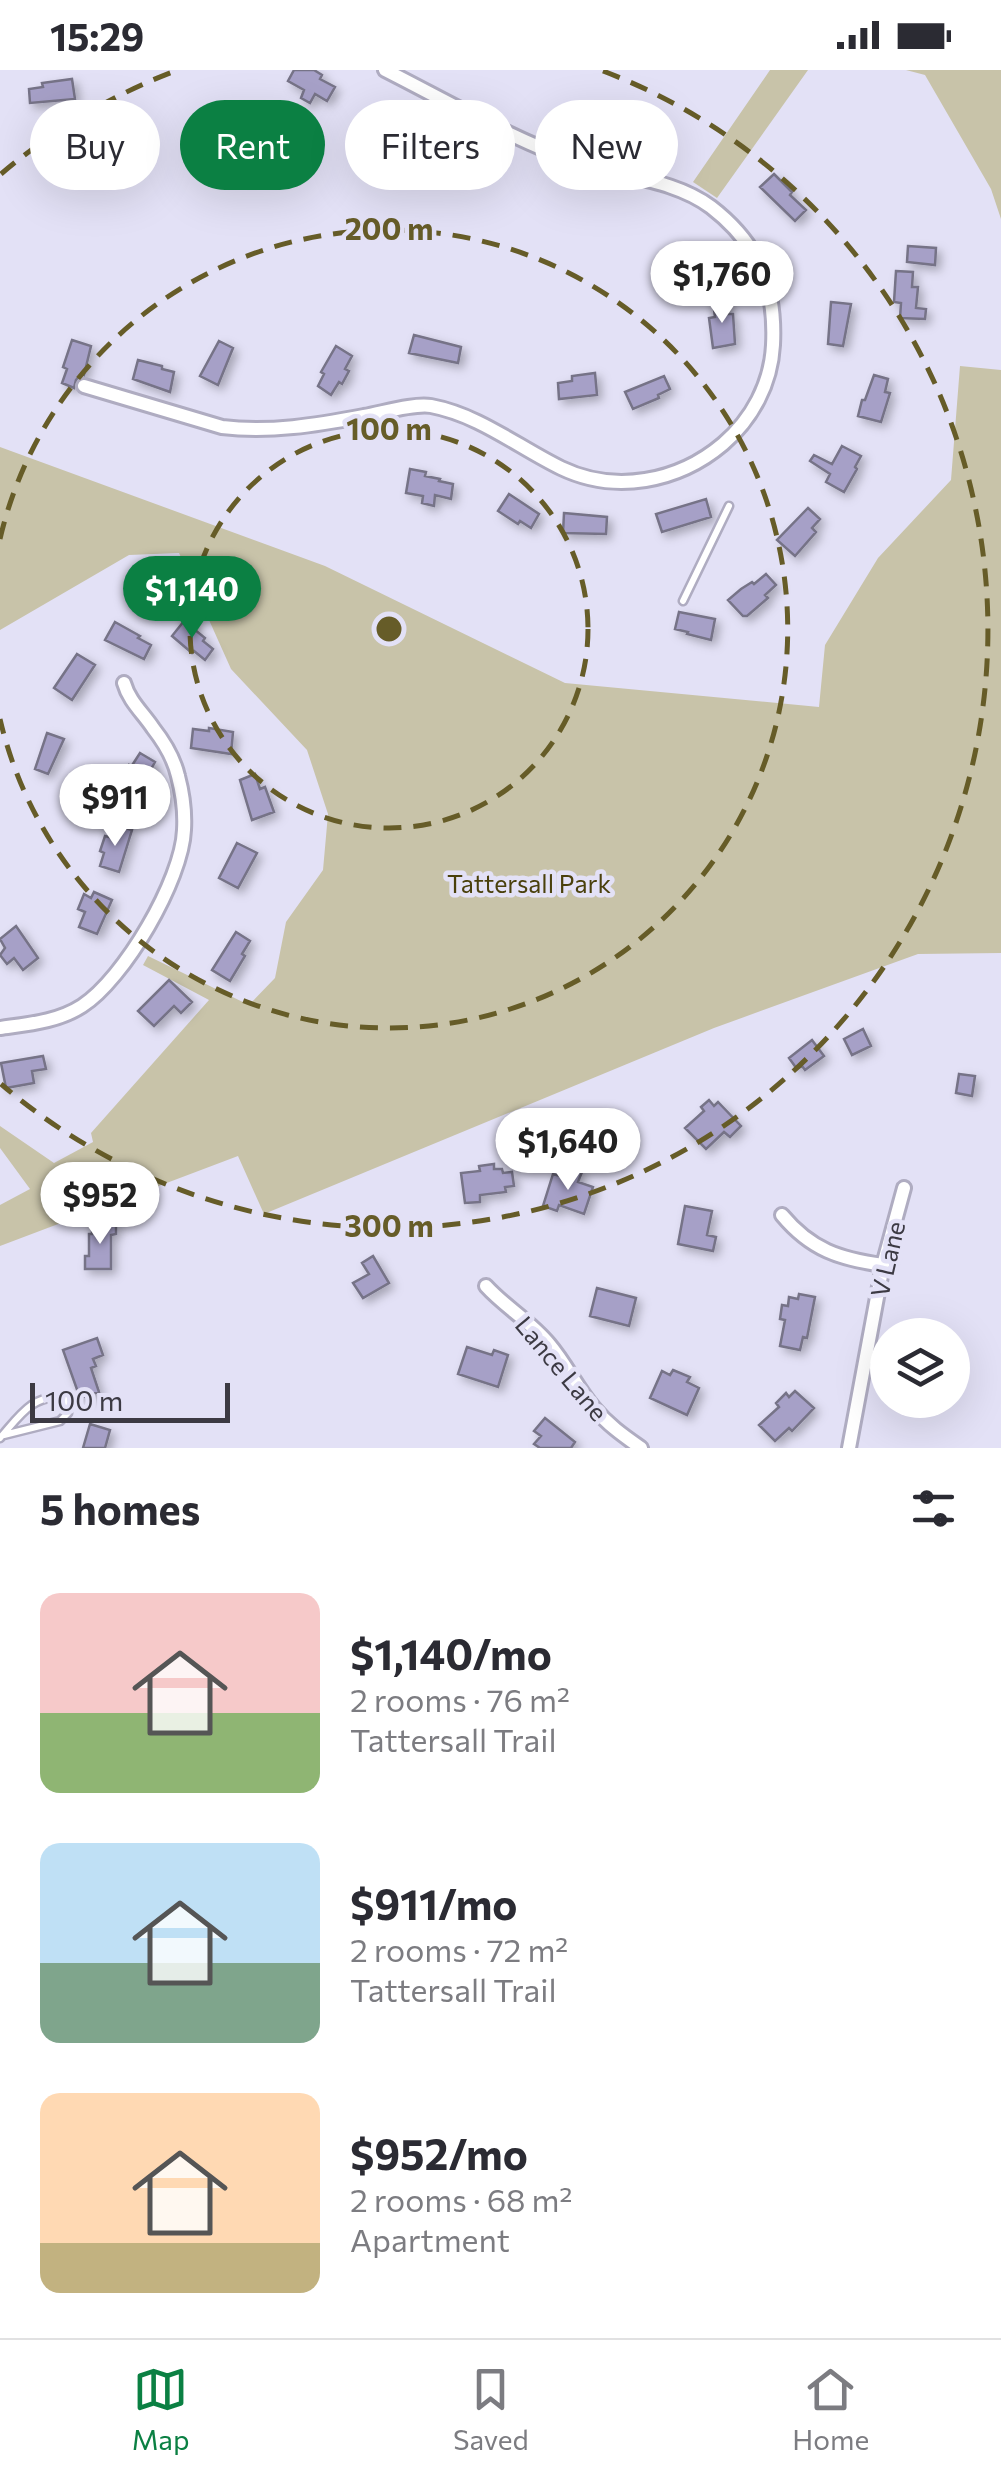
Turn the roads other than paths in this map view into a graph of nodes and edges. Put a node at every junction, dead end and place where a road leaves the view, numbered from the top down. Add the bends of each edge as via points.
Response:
1 (386, 70) edge
2 (411, 76) edge
3 (84, 386) dead end
4 (729, 506) dead end
5 (683, 600) dead end
6 (124, 683) dead end
7 (0, 1028) edge
8 (904, 1188) dead end
9 (782, 1216) dead end
10 (883, 1265) junction
11 (486, 1286) dead end
12 (2, 1436) edge
13 (642, 1448) edge
14 (848, 1448) edge

1 - 2 street
2 - 3 street via 542,148 675,188 708,205 745,239 769,286 772,353 762,394 727,440 672,474 609,481 564,470 486,426 428,405 244,429
4 - 5 lane
6 - 7 street via 177,770 184,831 176,867 128,960 98,994 64,1015
8 - 10 street, V Lane
9 - 10 street via 816,1247
10 - 14 street, V Lane
11 - 13 street, Lance Lane via 550,1345 614,1430
12 - 12 lane via 60,1420 68,1413 64,1398 32,1403

